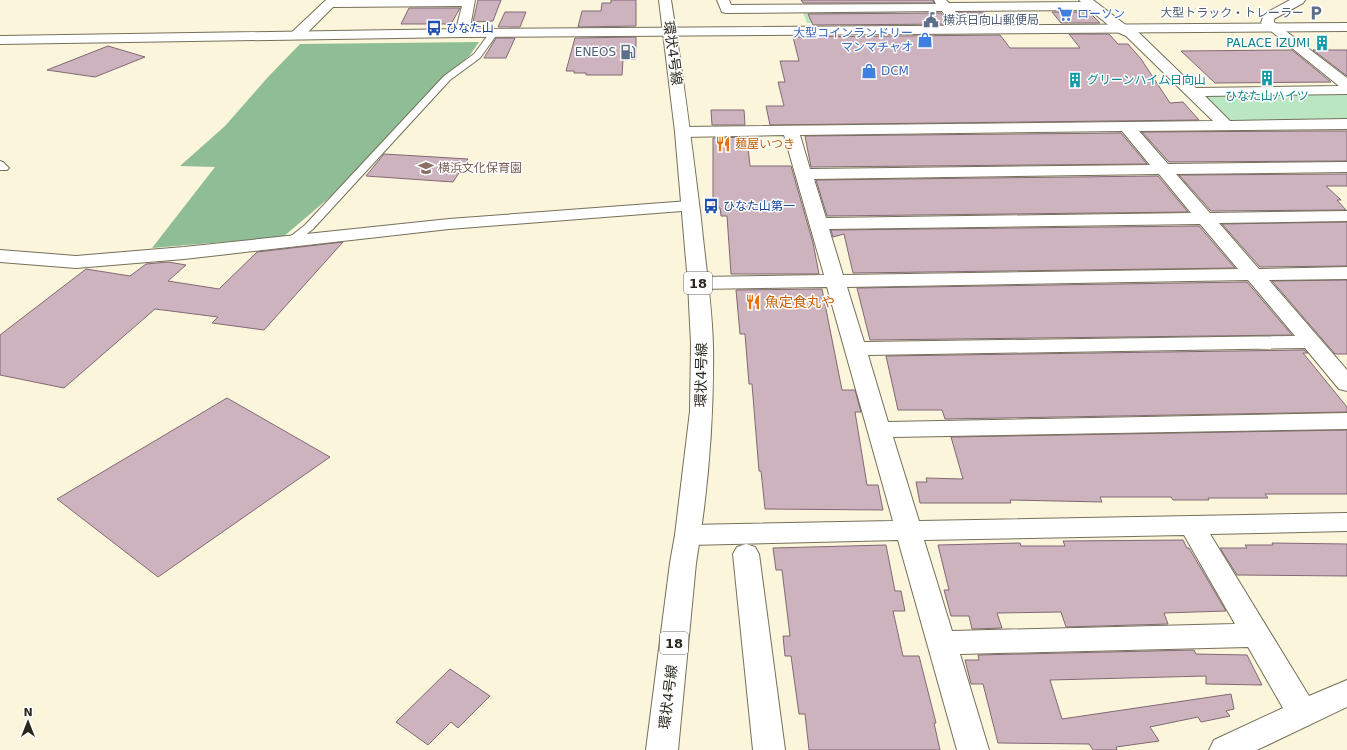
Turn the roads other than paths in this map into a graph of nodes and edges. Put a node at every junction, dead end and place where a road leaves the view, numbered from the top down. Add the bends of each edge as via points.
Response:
1 (665, 0) edge
2 (723, 0) edge
3 (1299, 0) edge
4 (332, 1) edge
5 (400, 1) edge
6 (468, 1) edge
7 (942, 3) edge
8 (1013, 3) edge
9 (1089, 3) edge
10 (795, 4) edge
11 (868, 4) edge
12 (1347, 27) edge
13 (962, 28) junction
14 (1271, 28) junction
15 (1122, 29) junction
16 (670, 31) junction
17 (462, 33) junction
18 (494, 33) junction
19 (296, 36) junction
20 (0, 40) edge
21 (1347, 85) edge
22 (1347, 90) edge
23 (1192, 92) junction
24 (1347, 124) edge
25 (1227, 126) junction
26 (1127, 127) junction
27 (791, 131) junction
28 (683, 132) junction
29 (1347, 167) edge
30 (1164, 170) junction
31 (804, 174) junction
32 (690, 206) junction
33 (1347, 216) edge
34 (1205, 218) junction
35 (818, 224) junction
36 (290, 242) junction
37 (0, 256) edge
38 (1347, 273) edge
39 (1254, 275) junction
40 (835, 281) junction
41 (698, 283) junction
42 (1311, 342) junction
43 (855, 350) junction
44 (1347, 384) edge
45 (1347, 421) edge
46 (879, 430) junction
47 (1347, 522) edge
48 (1191, 525) junction
49 (908, 531) junction
50 (688, 535) junction
51 (746, 554) dead end
52 (1256, 635) junction
53 (941, 643) junction
54 (1347, 693) edge
55 (1303, 714) junction
56 (662, 750) edge
57 (768, 750) edge
58 (972, 750) edge
59 (1225, 750) edge

1 - 16 street, 環状4号線 / 18
2 - 10 street via 726,9
3 - 14 street via 1268,17 1267,23
4 - 5 street
4 - 19 street
5 - 6 street
6 - 17 street
7 - 8 street
7 - 11 street
7 - 13 street
8 - 9 street
9 - 15 street
10 - 11 street
12 - 14 street
13 - 15 street
13 - 16 street
14 - 15 street
14 - 21 street
15 - 23 street via 1131,33
16 - 18 street
16 - 28 street, 環状4号線 / 18
17 - 18 street
17 - 19 street
18 - 36 lane via 477,56 447,78 309,227
19 - 20 street
22 - 23 street
23 - 25 street
24 - 25 street
25 - 26 street
26 - 27 street
26 - 30 street
27 - 28 street
27 - 31 street
28 - 32 street, 環状4号線 / 18
29 - 30 street
30 - 31 street
30 - 34 street
31 - 35 street
32 - 36 street via 449,224
32 - 41 street, 環状4号線 / 18
33 - 34 street
34 - 35 street
34 - 39 street
35 - 40 street
36 - 37 street via 76,262
38 - 39 street
39 - 40 street
39 - 42 street
40 - 41 street
40 - 43 street
41 - 50 street, 環状4号線 / 18 via 702,344 701,412
42 - 43 street
42 - 44 street
43 - 46 street
45 - 46 street
46 - 49 street
47 - 48 street
48 - 49 street
48 - 52 street
49 - 50 street
49 - 53 street
50 - 56 street, 環状4号線 / 18
51 - 57 street
52 - 53 street
52 - 55 street
53 - 58 street
54 - 55 street
55 - 59 street

